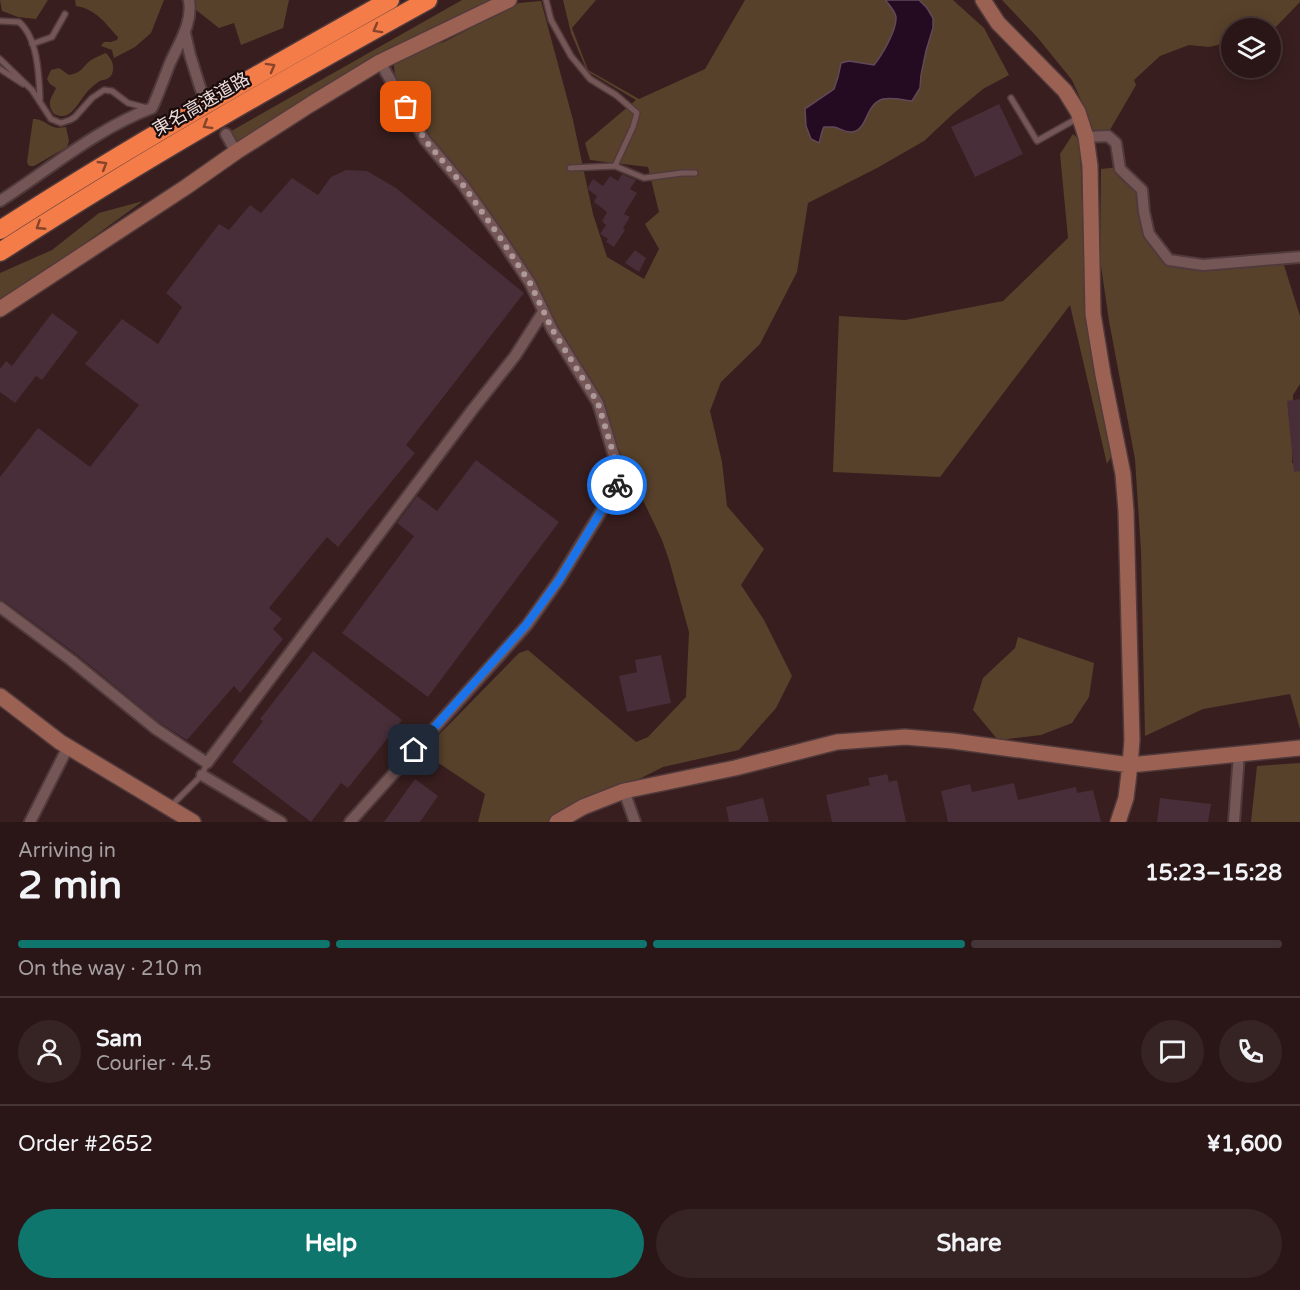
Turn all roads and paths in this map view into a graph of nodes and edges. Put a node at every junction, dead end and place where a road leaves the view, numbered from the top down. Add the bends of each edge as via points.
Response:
1 (189, 0) edge
2 (390, 0) edge
3 (428, 0) edge
4 (509, 0) edge
5 (546, 0) edge
6 (983, 0) edge
7 (0, 13) edge
8 (65, 14) dead end
9 (1, 20) edge
10 (185, 33) junction
11 (32, 44) junction
12 (0, 59) edge
13 (380, 62) junction
14 (0, 69) edge
15 (32, 90) junction
16 (201, 90) dead end
17 (1011, 98) dead end
18 (40, 101) junction
19 (149, 109) junction
20 (1079, 117) junction
21 (226, 134) dead end
22 (1086, 137) junction
23 (236, 152) junction
24 (615, 166) junction
25 (570, 168) dead end
26 (695, 173) dead end
27 (0, 201) edge
28 (0, 230) edge
29 (0, 252) edge
30 (1300, 257) edge
31 (0, 309) edge
32 (543, 312) junction
33 (0, 608) edge
34 (0, 696) edge
35 (68, 747) junction
36 (1300, 748) edge
37 (1239, 753) junction
38 (207, 763) junction
39 (1130, 765) junction
40 (202, 775) junction
41 (624, 791) junction
42 (169, 808) junction
43 (30, 822) edge
44 (193, 822) edge
45 (281, 822) edge
46 (350, 822) edge
47 (557, 822) edge
48 (635, 822) edge
49 (1118, 822) edge
50 (1234, 822) edge

1 - 10 street
28 -> 2 highway, 東名高速道路 via 215,99
3 -> 29 highway, 東名高速道路 via 235,108
4 - 13 street
5 - 24 lane via 551,20 571,56 590,79 637,113
6 - 20 street via 998,23 1065,91
7 - 9 lane
8 - 11 lane via 51,37
9 - 11 lane via 22,23
10 - 16 street
10 - 19 street
11 - 18 lane
12 - 15 lane
13 - 23 street
13 - 32 street via 425,140 463,185 530,283
14 - 15 lane
15 - 18 lane
17 - 20 lane via 1037,141
18 - 19 lane via 44,111 61,123 75,117 104,90
19 - 27 street via 91,139
20 - 22 street
21 - 23 street
22 - 30 street via 1108,136 1116,143 1120,168 1142,190 1149,234 1169,260 1203,265
22 - 39 street via 1093,314 1123,474 1126,511
23 - 31 street
24 - 25 lane
24 - 26 lane via 644,178
32 - 38 street via 515,356
32 - 46 street via 598,403 621,479 559,580 526,625
33 - 38 street via 156,729
34 - 35 street
35 - 42 street
35 - 43 street
36 - 37 street
37 - 39 street
37 - 50 street
38 - 40 lane
39 - 41 street via 905,737 837,742
39 - 49 street
40 - 42 lane
40 - 45 street
41 - 47 street via 582,807
41 - 48 street
42 - 44 street

